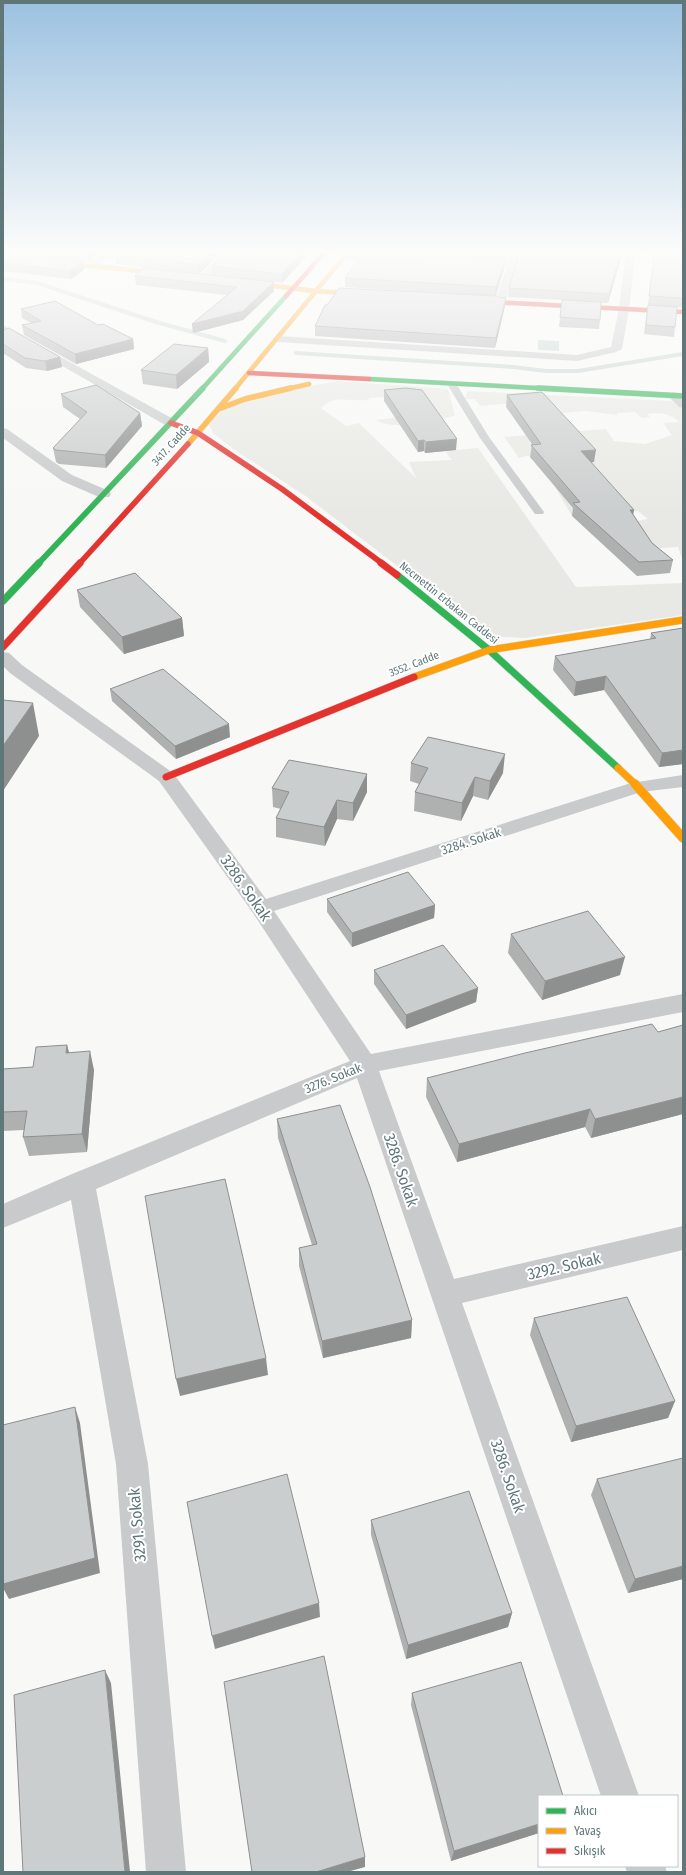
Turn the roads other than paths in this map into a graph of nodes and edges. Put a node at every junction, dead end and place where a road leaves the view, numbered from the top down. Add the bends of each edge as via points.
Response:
1 (22, 338) edge
2 (248, 338) edge
3 (278, 338) edge
4 (618, 338) edge
5 (275, 342) junction
6 (249, 373) junction
7 (346, 378) junction
8 (452, 384) junction
9 (680, 399) edge
10 (220, 408) junction
11 (171, 423) junction
12 (4, 434) edge
13 (198, 434) junction
14 (104, 494) junction
15 (539, 512) dead end
16 (3, 601) edge
17 (683, 620) edge
18 (3, 647) edge
19 (489, 650) junction
20 (3, 657) edge
21 (166, 777) junction
22 (683, 781) edge
23 (638, 787) junction
24 (683, 838) edge
25 (261, 908) junction
26 (683, 1003) edge
27 (365, 1065) junction
28 (81, 1182) junction
29 (3, 1216) edge
30 (683, 1238) edge
31 (445, 1294) junction
32 (620, 1795) edge
33 (166, 1872) edge

1 - 11 street
2 - 11 street, 3417. Cadde
3 - 5 street, 3417. Cadde
4 - 5 street via 616,349 577,358
5 - 6 street, 3417. Cadde
6 - 7 street
6 - 10 street, 3417. Cadde
7 - 8 street
7 - 10 street via 276,391
8 - 9 street
8 - 15 lane via 485,438
10 - 13 street, 3417. Cadde
11 - 13 street, Necmettin Erbakan Caddesi
11 - 14 street, 3417. Cadde
12 - 14 street via 67,478
13 - 18 street, 3417. Cadde
13 - 19 street, Necmettin Erbakan Caddesi via 282,489 353,540
14 - 16 street, 3417. Cadde
17 - 19 street, 3552. Cadde
19 - 21 street, 3552. Cadde via 425,672
19 - 23 street, Necmettin Erbakan Caddesi
20 - 21 street, 3286. Sokak
21 - 25 street, 3286. Sokak
22 - 23 street, 3284. Sokak
23 - 24 street, Necmettin Erbakan Caddesi
23 - 25 street, 3284. Sokak
25 - 27 street, 3286. Sokak
26 - 27 street, 3276. Sokak
27 - 28 street, 3276. Sokak
27 - 31 street, 3286. Sokak
28 - 29 street, 3276. Sokak
28 - 33 street, 3291. Sokak via 132,1464
30 - 31 street, 3292. Sokak
31 - 32 street, 3286. Sokak

